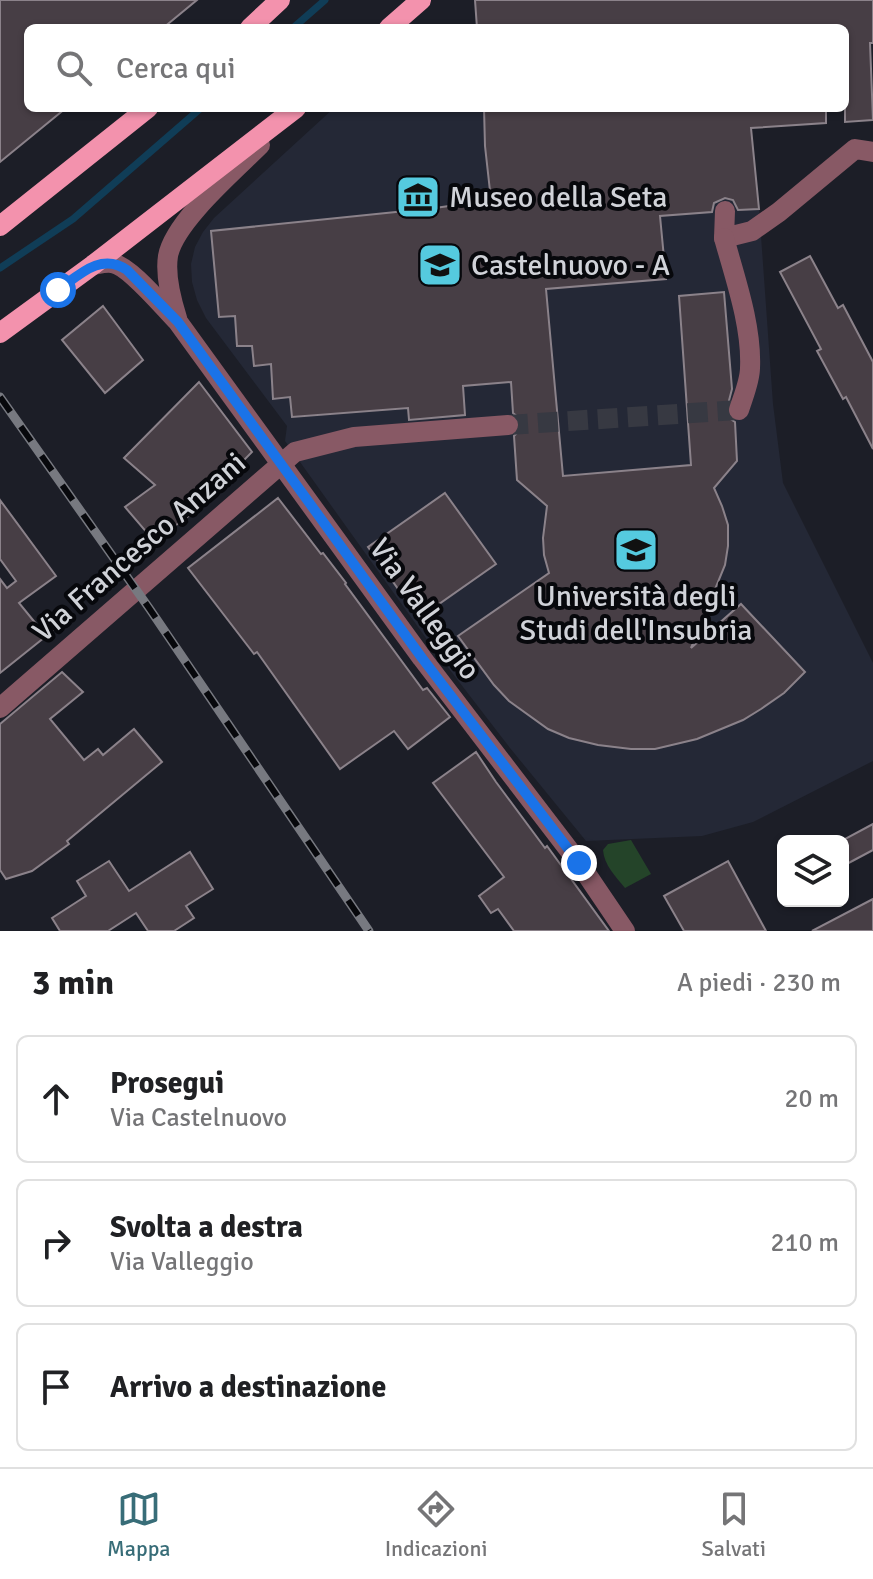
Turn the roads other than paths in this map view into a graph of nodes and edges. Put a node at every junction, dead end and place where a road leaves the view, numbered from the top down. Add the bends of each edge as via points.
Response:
1 (280, 0) edge
2 (421, 0) edge
3 (254, 24) edge
4 (394, 24) edge
5 (143, 112) edge
6 (292, 112) edge
7 (293, 112) edge
8 (873, 152) edge
9 (725, 211) dead end
10 (0, 226) edge
11 (724, 238) junction
12 (93, 265) junction
13 (178, 322) junction
14 (0, 333) edge
15 (739, 410) dead end
16 (508, 425) tunnel mouth
17 (281, 463) junction
18 (0, 708) edge
19 (625, 931) edge

1 - 3 main road
2 - 4 main road
5 - 10 main road
6 - 12 main road
7 - 13 street, Via Valleggio via 205,198 173,240 169,277
8 - 11 street via 855,149 752,231
9 - 11 street
11 - 15 street via 749,346 750,371
12 - 13 street, Via Valleggio via 120,265
12 - 14 main road
13 - 17 street, Via Valleggio
16 - 17 street, Via Francesco Anzani via 354,437 295,452
17 - 18 street, Via Francesco Anzani
17 - 19 street, Via Valleggio

